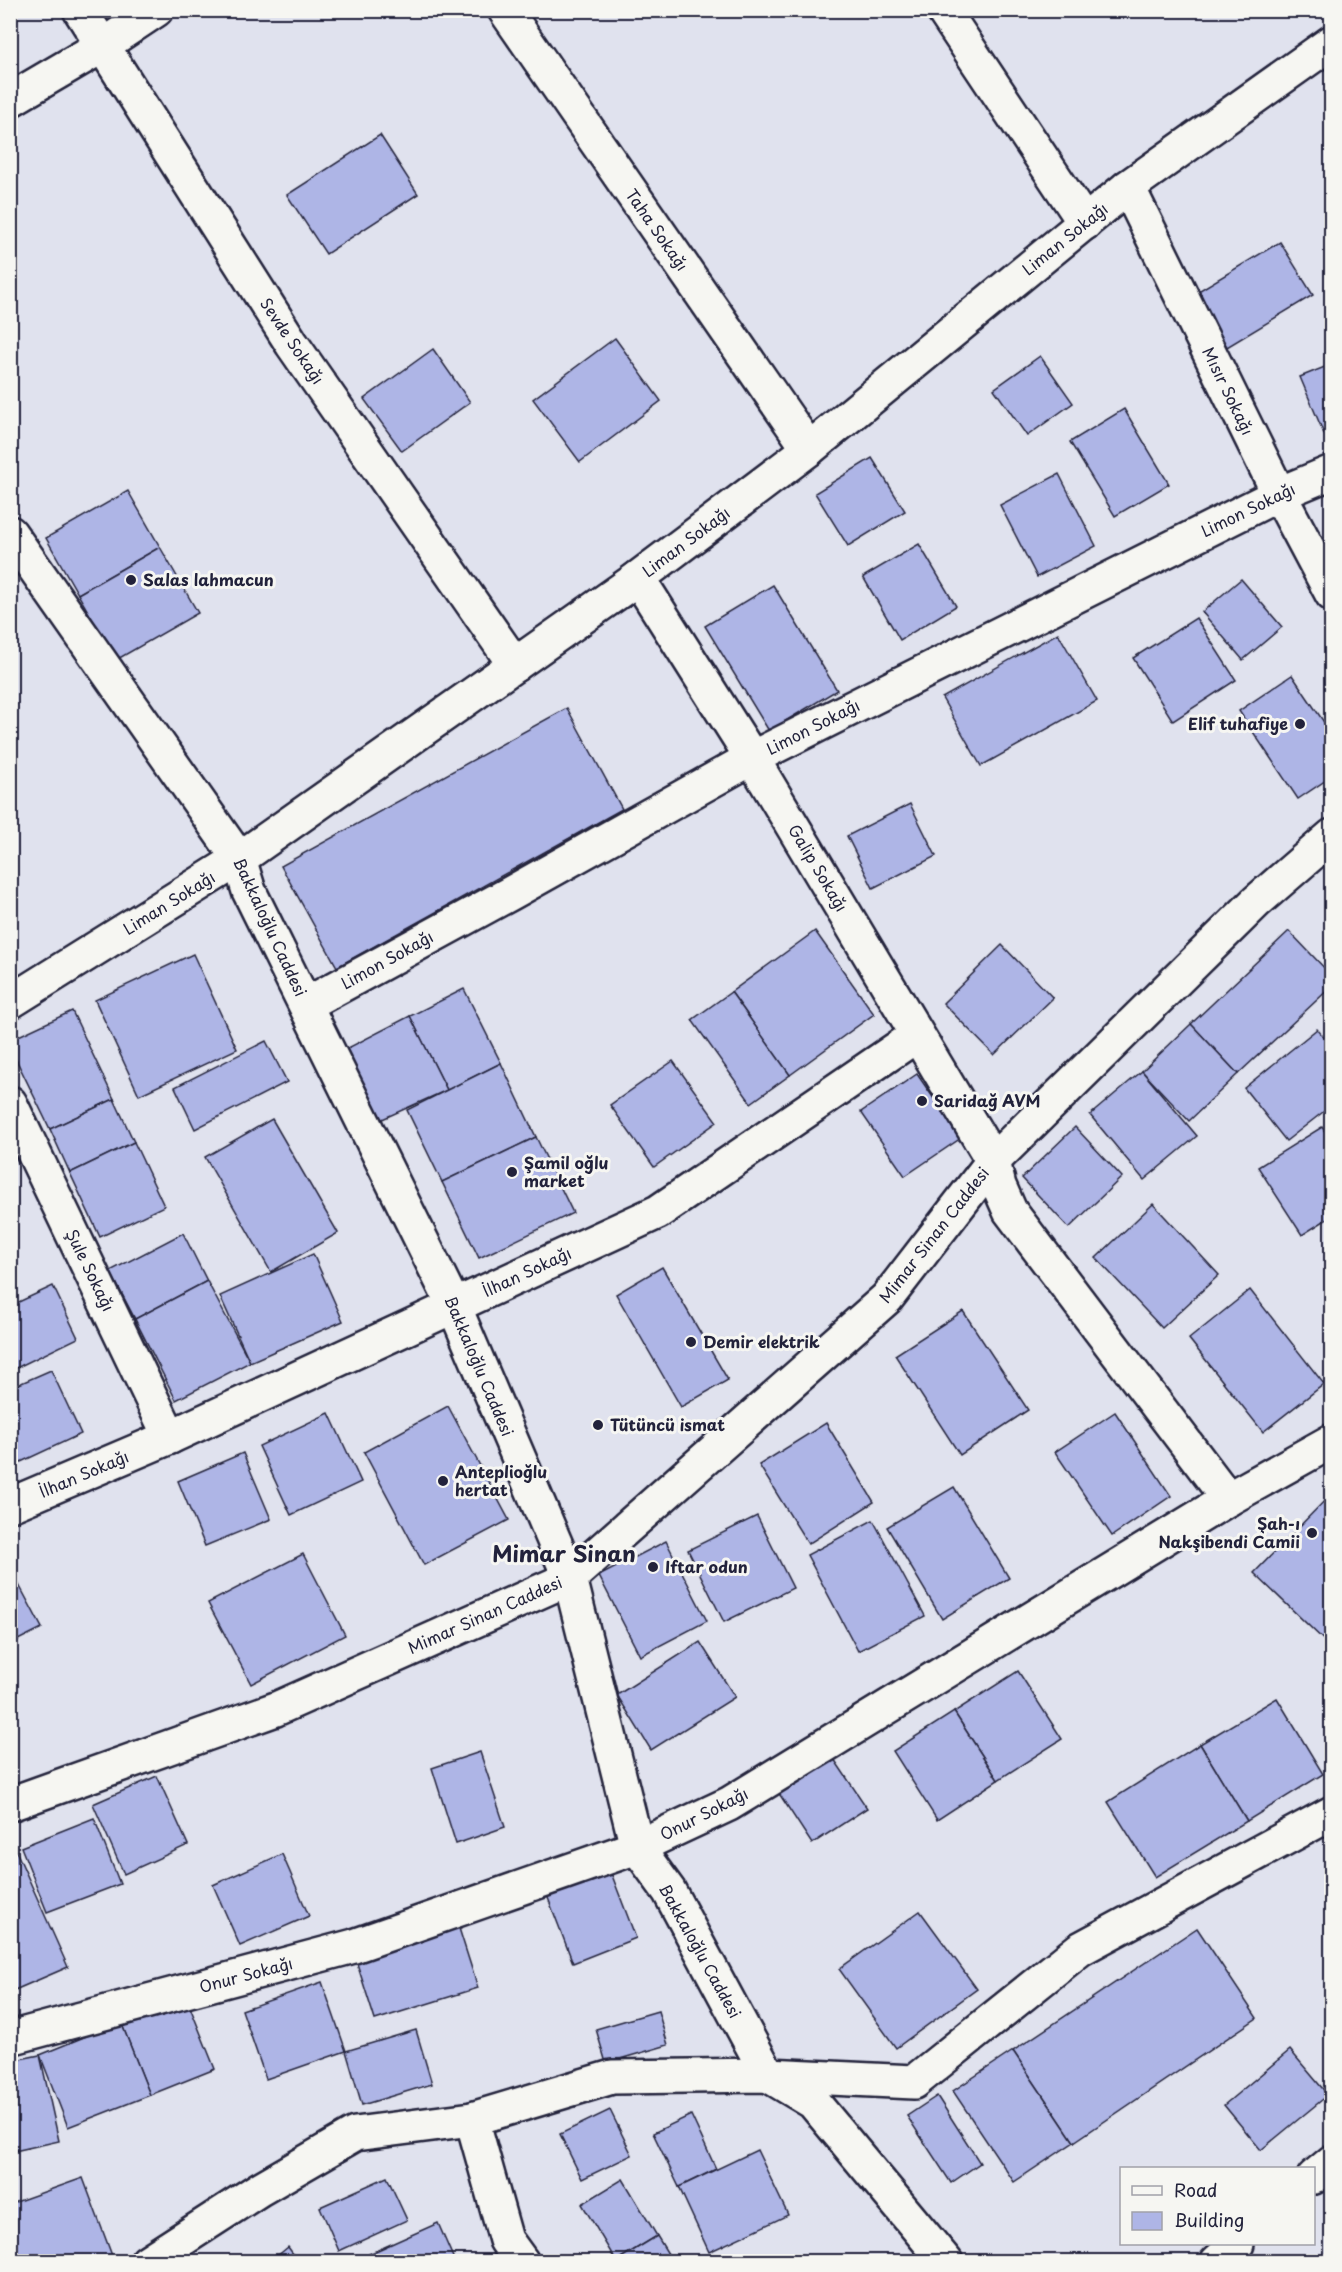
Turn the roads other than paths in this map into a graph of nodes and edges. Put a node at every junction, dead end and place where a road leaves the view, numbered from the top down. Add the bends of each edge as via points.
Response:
1 (80, 10) edge
2 (156, 10) edge
3 (505, 10) edge
4 (943, 10) edge
5 (1332, 42) edge
6 (102, 46) junction
7 (10, 100) edge
8 (1128, 187) junction
9 (1085, 223) junction
10 (809, 449) junction
11 (1332, 472) edge
12 (1279, 494) junction
13 (10, 533) edge
14 (638, 578) junction
15 (1332, 594) edge
16 (515, 665) junction
17 (753, 758) junction
18 (1332, 836) edge
19 (239, 859) junction
20 (10, 1002) edge
21 (306, 1004) junction
22 (917, 1035) junction
23 (10, 1103) edge
24 (993, 1161) junction
25 (454, 1306) junction
26 (170, 1437) junction
27 (1332, 1441) edge
28 (1228, 1499) junction
29 (10, 1505) edge
30 (570, 1578) junction
31 (10, 1804) edge
32 (1332, 1813) edge
33 (637, 1847) junction
34 (10, 2038) edge
35 (768, 2074) junction
36 (472, 2119) junction
37 (1332, 2162) edge
38 (1315, 2176) edge
39 (1237, 2245) edge
40 (147, 2262) edge
41 (522, 2262) edge
42 (946, 2262) edge
43 (1217, 2262) edge

1 - 6 street, Sevde Sokağı
2 - 6 street
3 - 10 street, Taha Sokağı
4 - 9 street
5 - 8 street, Liman Sokağı
6 - 7 street
6 - 16 street, Sevde Sokağı via 292,344
8 - 9 street, Liman Sokağı
8 - 12 street, Mısır Sokağı
9 - 10 street, Liman Sokağı
10 - 14 street, Liman Sokağı
11 - 12 street, Limon Sokağı
12 - 15 street, Mısır Sokağı
12 - 17 street, Limon Sokağı
13 - 19 street, Bakkaloğlu Caddesi
14 - 16 street, Liman Sokağı
14 - 17 street, Galip Sokağı
16 - 19 street, Liman Sokağı
17 - 21 street, Limon Sokağı
17 - 22 street, Galip Sokağı
18 - 24 street, Mimar Sinan Caddesi via 1256,902
19 - 20 street, Liman Sokağı
19 - 21 street, Bakkaloğlu Caddesi via 249,891
21 - 25 street, Bakkaloğlu Caddesi
22 - 24 street, Galip Sokağı
22 - 25 street, İlhan Sokağı via 658,1212
23 - 26 street, Şule Sokağı
24 - 28 street, Galip Sokağı via 1010,1211
24 - 30 street, Mimar Sinan Caddesi via 887,1298
25 - 26 street, İlhan Sokağı
25 - 30 street, Bakkaloğlu Caddesi
26 - 29 street, İlhan Sokağı
27 - 28 street, Onur Sokağı
28 - 33 street, Onur Sokağı via 729,1804
30 - 31 street, Mimar Sinan Caddesi via 276,1708
30 - 33 street, Bakkaloğlu Caddesi
32 - 35 street via 1080,1948 914,2082
33 - 34 street, Onur Sokağı via 354,1946
33 - 35 street, Bakkaloğlu Caddesi via 669,1891
35 - 36 street via 612,2077
35 - 42 street, Bakkaloğlu Caddesi via 813,2102
36 - 40 street via 355,2134
36 - 41 street via 506,2240
37 - 38 street
39 - 43 street

